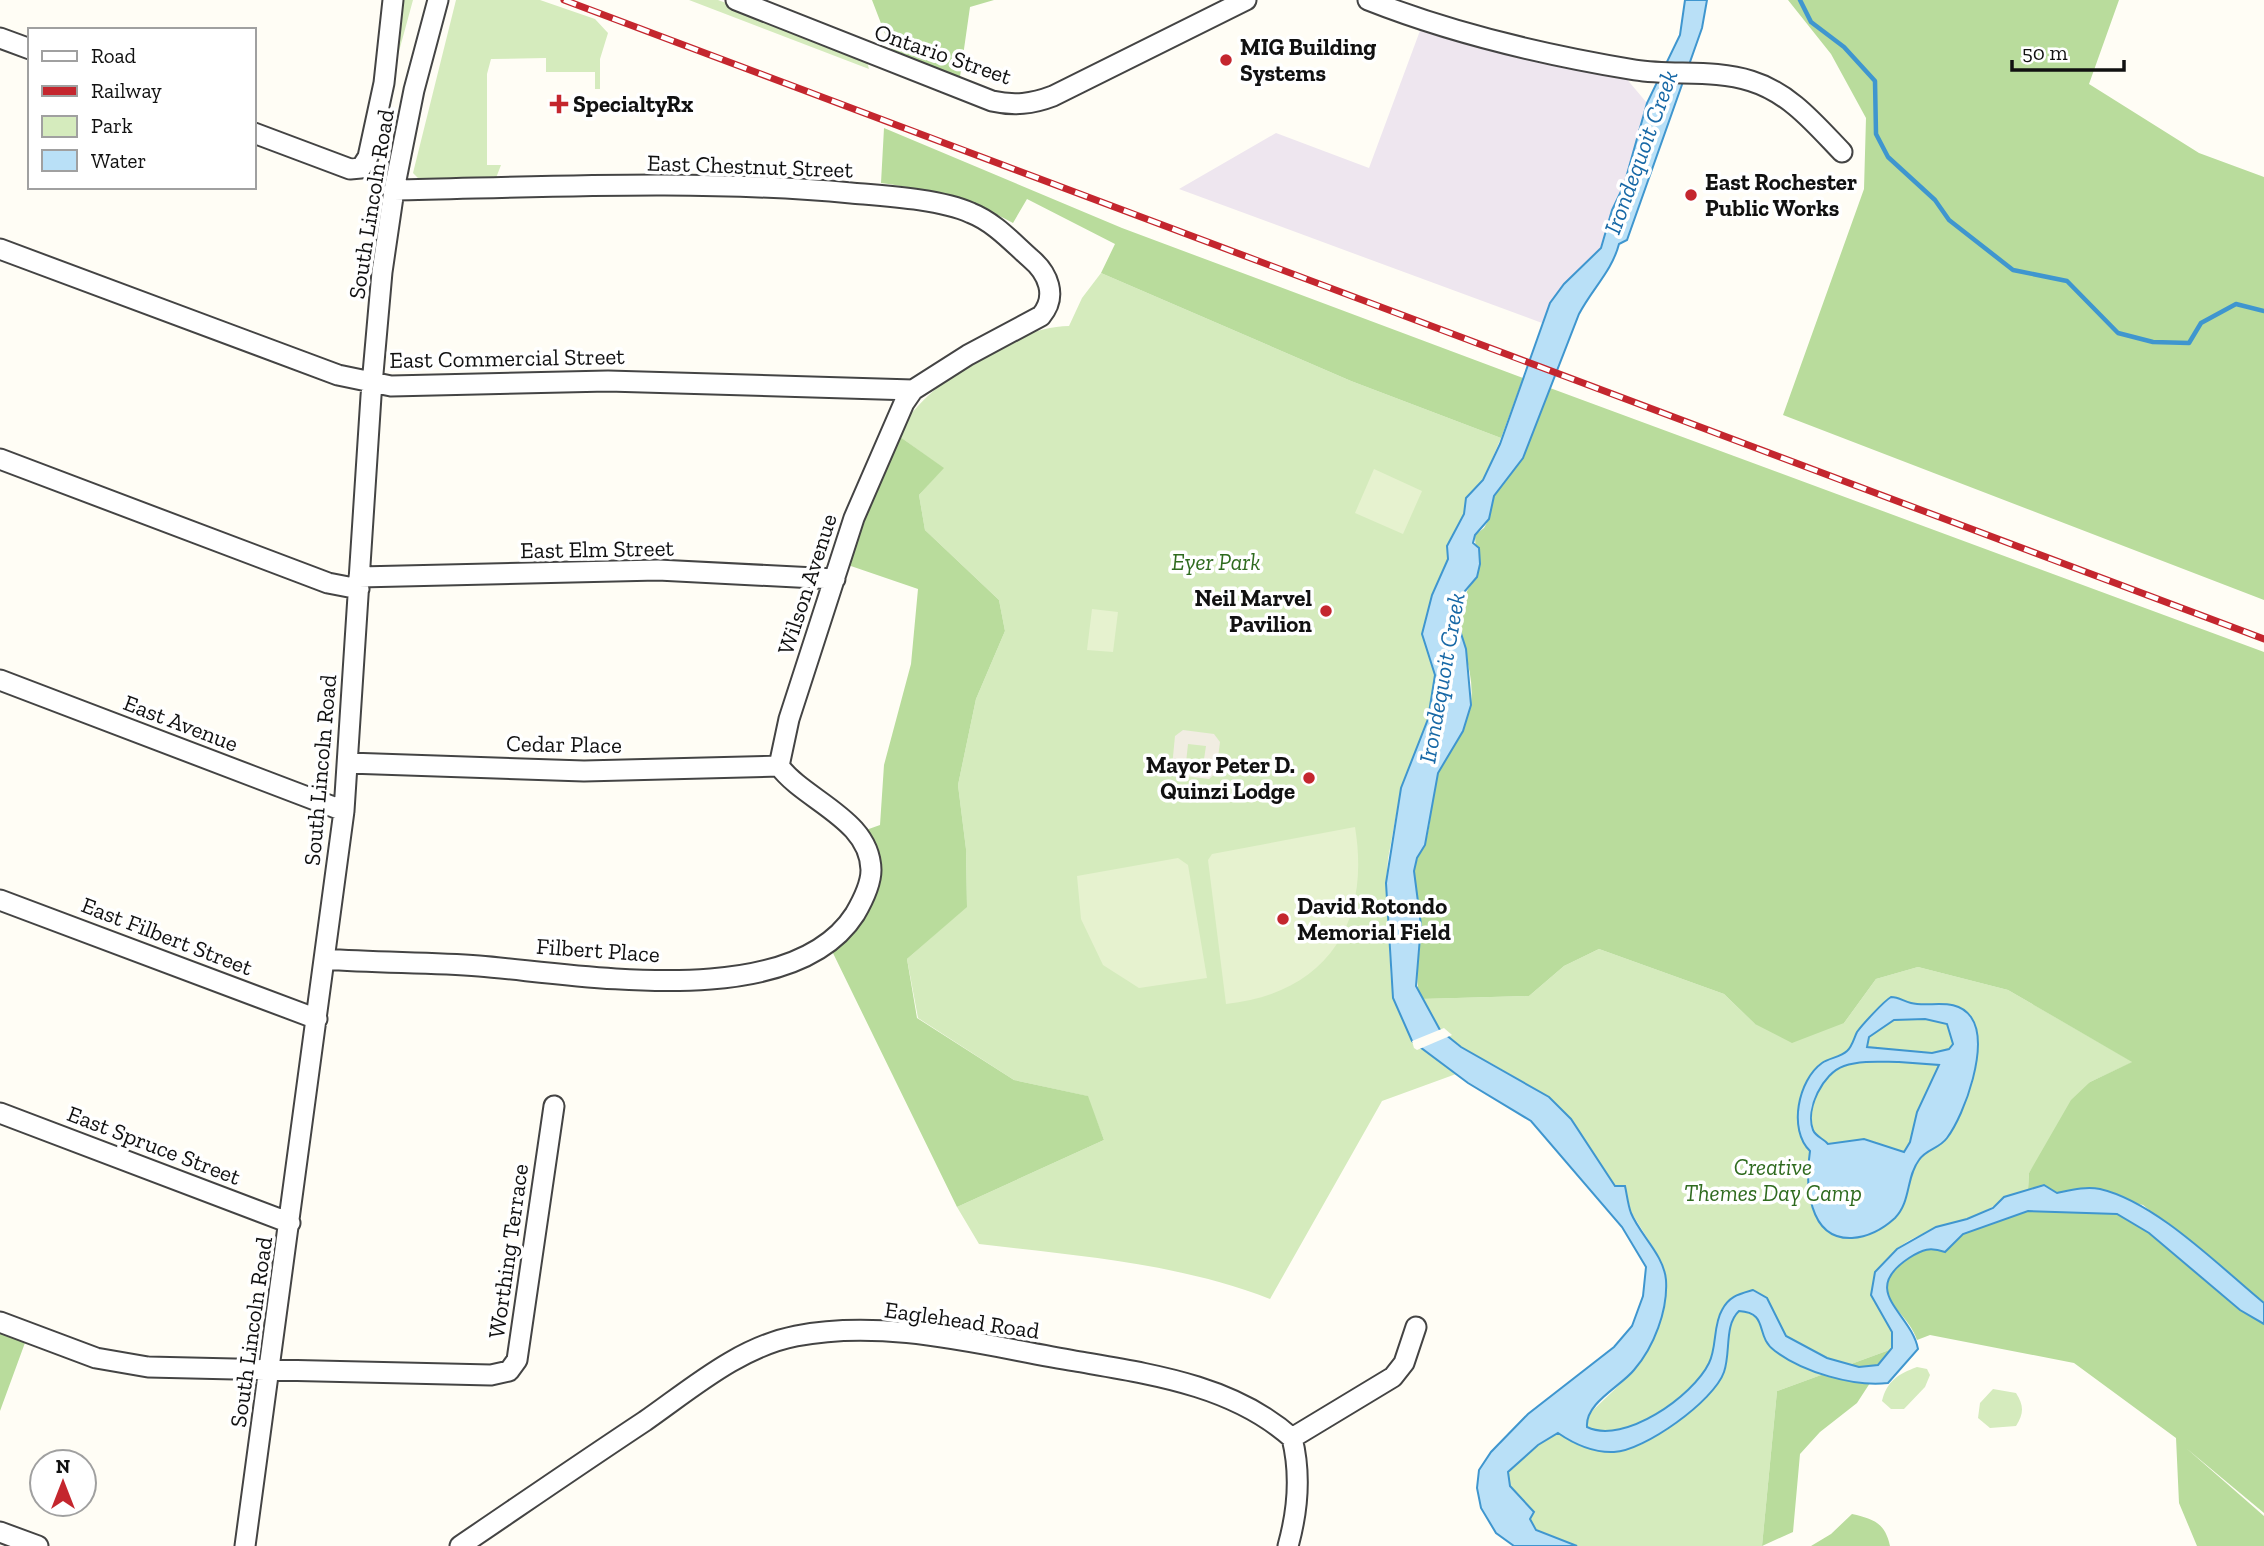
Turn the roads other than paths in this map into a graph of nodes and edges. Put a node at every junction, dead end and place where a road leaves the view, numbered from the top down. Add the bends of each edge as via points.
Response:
1 (393, 0) edge
2 (438, 0) edge
3 (736, 0) edge
4 (1246, 0) edge
5 (1368, 0) edge
6 (0, 37) edge
7 (28, 48) edge
8 (256, 134) edge
9 (1842, 152) dead end
10 (394, 190) junction
11 (0, 249) edge
12 (1049, 307) joint
13 (372, 383) junction
14 (913, 390) junction
15 (0, 459) edge
16 (835, 579) junction
17 (359, 583) junction
18 (0, 680) edge
19 (348, 763) junction
20 (779, 766) junction
21 (344, 811) junction
22 (0, 900) edge
23 (325, 959) junction
24 (317, 1019) junction
25 (554, 1106) dead end
26 (0, 1113) edge
27 (290, 1223) junction
28 (0, 1322) edge
29 (1416, 1326) dead end
30 (270, 1368) junction
31 (1292, 1437) junction
32 (0, 1532) edge
33 (19, 1542) edge
34 (38, 1546) edge
35 (245, 1546) edge
36 (460, 1546) edge
37 (1287, 1546) edge

1 - 8 street via 384,83 368,157 361,168 350,169
2 - 10 street, South Lincoln Road
3 - 4 street, Ontario Street via 979,96 1014,104 1053,96
5 - 9 street via 1502,44 1650,72 1751,81 1792,100
6 - 7 street
10 - 12 street, East Chestnut Street via 788,187 896,197 970,212 993,225 1044,270 1051,293
10 - 13 street, South Lincoln Road
11 - 13 street, East Commercial Street via 338,375
12 - 14 street, Wilson Avenue via 1041,316
13 - 14 street, East Commercial Street via 608,381
13 - 17 street, South Lincoln Road
14 - 16 street, Wilson Avenue via 874,468
15 - 17 street, East Elm Street via 328,583
16 - 17 street, East Elm Street via 658,570
16 - 20 street, Wilson Avenue via 789,719
17 - 19 street, South Lincoln Road
18 - 21 street, East Avenue
19 - 20 street, Cedar Place via 584,771
19 - 21 street, South Lincoln Road
20 - 23 street, Filbert Place via 790,780 852,827 865,847 871,869 863,898 839,935 790,963 748,976 712,980
21 - 23 street, South Lincoln Road
22 - 24 street, East Filbert Street
23 - 24 street, South Lincoln Road
24 - 27 street, South Lincoln Road
25 - 30 street, Worthing Terrace via 514,1367 491,1376
26 - 27 street, East Spruce Street
27 - 30 street, South Lincoln Road
28 - 30 street via 122,1364
29 - 31 street via 1408,1356 1393,1377
30 - 35 street, South Lincoln Road
31 - 36 street, Eaglehead Road via 1242,1404 1158,1376 923,1335 880,1331 797,1335 722,1367
31 - 37 street via 1298,1483
32 - 33 street
33 - 34 street

